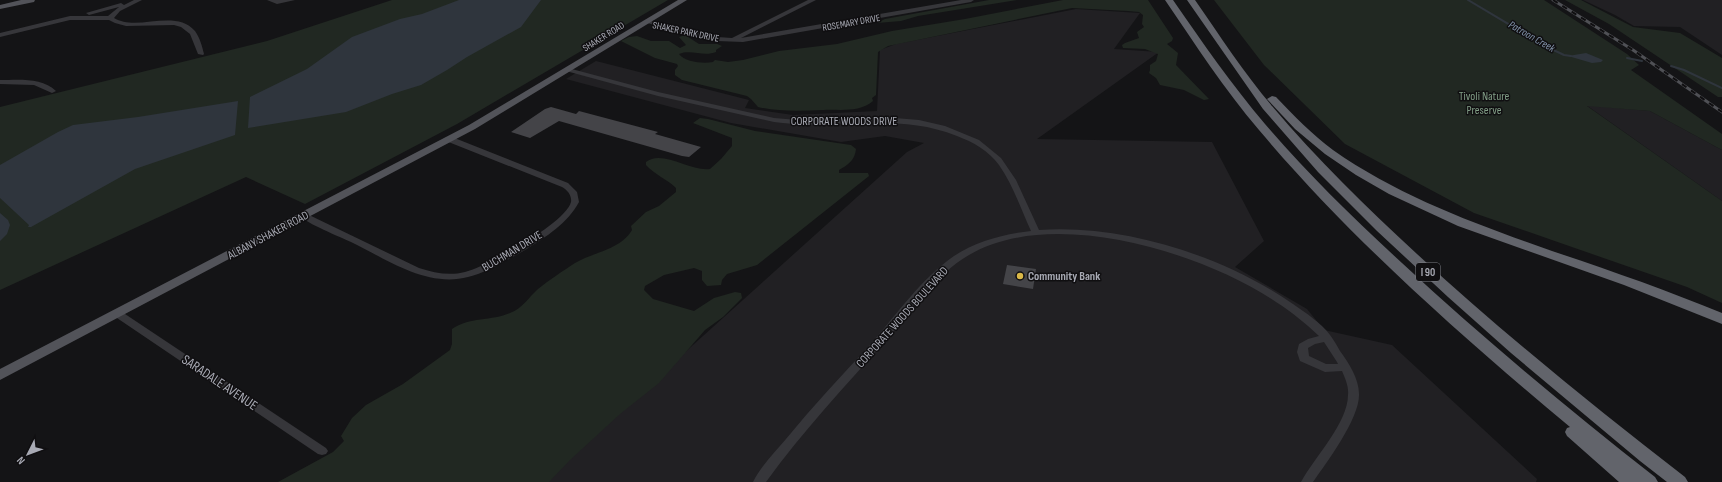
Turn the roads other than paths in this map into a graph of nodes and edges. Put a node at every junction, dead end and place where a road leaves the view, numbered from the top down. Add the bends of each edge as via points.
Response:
1 (31, 0) edge
2 (139, 0) edge
3 (270, 0) edge
4 (292, 0) edge
5 (683, 0) edge
6 (813, 0) edge
7 (971, 0) edge
8 (1169, 0) edge
9 (1191, 0) edge
10 (132, 2) junction
11 (0, 7) edge
12 (70, 18) junction
13 (110, 18) junction
14 (646, 22) junction
15 (1211, 29) junction
16 (0, 35) edge
17 (731, 40) junction
18 (201, 54) dead end
19 (571, 68) junction
20 (0, 82) edge
21 (534, 90) joint
22 (52, 91) dead end
23 (449, 139) junction
24 (304, 216) junction
25 (1036, 232) junction
26 (1447, 312) junction
27 (118, 314) junction
28 (1722, 319) edge
29 (1326, 338) junction
30 (1345, 367) junction
31 (0, 375) edge
32 (322, 451) dead end
33 (759, 482) edge
34 (1306, 482) edge
35 (1631, 482) edge
36 (1649, 482) edge
37 (1679, 482) edge

1 - 11 main road
2 - 10 street
3 - 4 street
5 - 14 main road, SHAKER ROAD
6 - 17 street, SHAKER PARK DRIVE
7 - 17 street, ROSEMARY DRIVE via 750,40
8 - 26 highway, I 90 via 1232,90 1276,143 1350,221
9 - 15 highway, I 90
10 - 12 street
10 - 13 street
12 - 13 street
12 - 16 street
13 - 18 street via 123,23 172,24 185,27 196,37
14 - 17 street, SHAKER PARK DRIVE
14 - 19 main road, SHAKER ROAD
15 - 28 highway via 1302,130 1341,161 1374,182 1461,223 1650,290
15 - 37 highway, I 90 via 1241,73 1276,117 1323,170 1373,219 1509,344
19 - 21 main road, SHAKER ROAD
19 - 25 street, CORPORATE WOODS DRIVE via 672,97 782,121 897,120 931,125 956,133 988,150 1001,163
20 - 22 street via 37,82
21 - 23 main road, ALBANY SHAKER ROAD
23 - 24 main road, ALBANY SHAKER ROAD
23 - 24 street, BUCHMAN DRIVE via 564,185 575,196 573,208 555,225 497,262 472,274 449,277 416,270
24 - 27 main road, ALBANY SHAKER ROAD
25 - 29 street, CORPORATE WOODS BOULEVARD via 1104,235 1132,240 1197,259 1258,287 1296,311
25 - 33 street, CORPORATE WOODS BOULEVARD via 998,239 964,253 948,265 921,292
26 - 35 highway via 1537,399
26 - 36 highway, I 90
27 - 31 main road, ALBANY SHAKER ROAD
27 - 32 street, SARADALE AVENUE
29 - 30 street, CORPORATE WOODS BOULEVARD
29 - 30 street via 1303,346 1304,358 1325,368
30 - 34 street, CORPORATE WOODS BOULEVARD via 1353,388 1352,407

